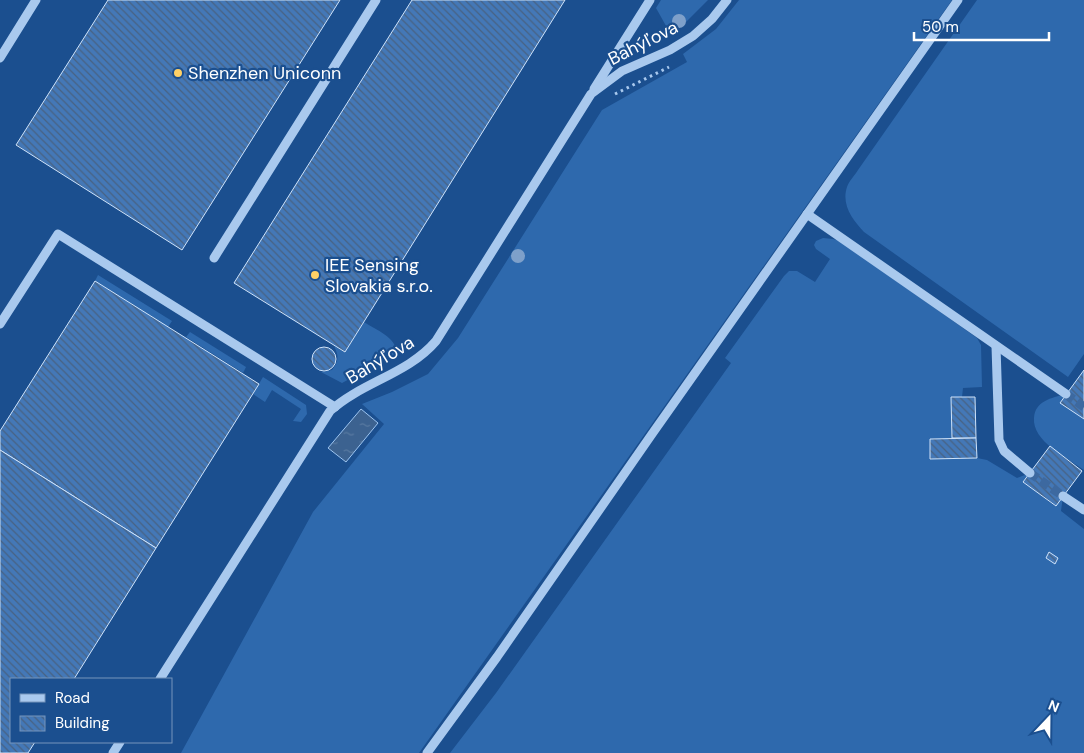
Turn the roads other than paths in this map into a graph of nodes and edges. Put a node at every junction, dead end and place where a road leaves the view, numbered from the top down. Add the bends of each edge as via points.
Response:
1 (36, 0) edge
2 (376, 0) edge
3 (650, 0) edge
4 (727, 0) edge
5 (958, 0) edge
6 (721, 4) edge
7 (0, 58) edge
8 (591, 94) junction
9 (807, 214) junction
10 (214, 258) dead end
11 (0, 324) edge
12 (996, 346) junction
13 (1066, 394) tunnel mouth
14 (335, 407) junction
15 (1030, 472) tunnel mouth
16 (1063, 496) tunnel mouth
17 (1084, 510) edge
18 (161, 678) edge
19 (427, 753) edge

1 - 7 lane
2 - 10 lane
3 - 8 lane
4 - 6 lane, Bahýľova
5 - 9 lane
6 - 8 lane, Bahýľova via 703,28 670,50 622,71
8 - 14 lane, Bahýľova via 436,341 417,359
9 - 12 lane
9 - 19 lane
11 - 14 lane via 58,234
12 - 13 lane
12 - 15 lane via 999,440 1004,451
14 - 18 lane, Bahýľova
16 - 17 lane

